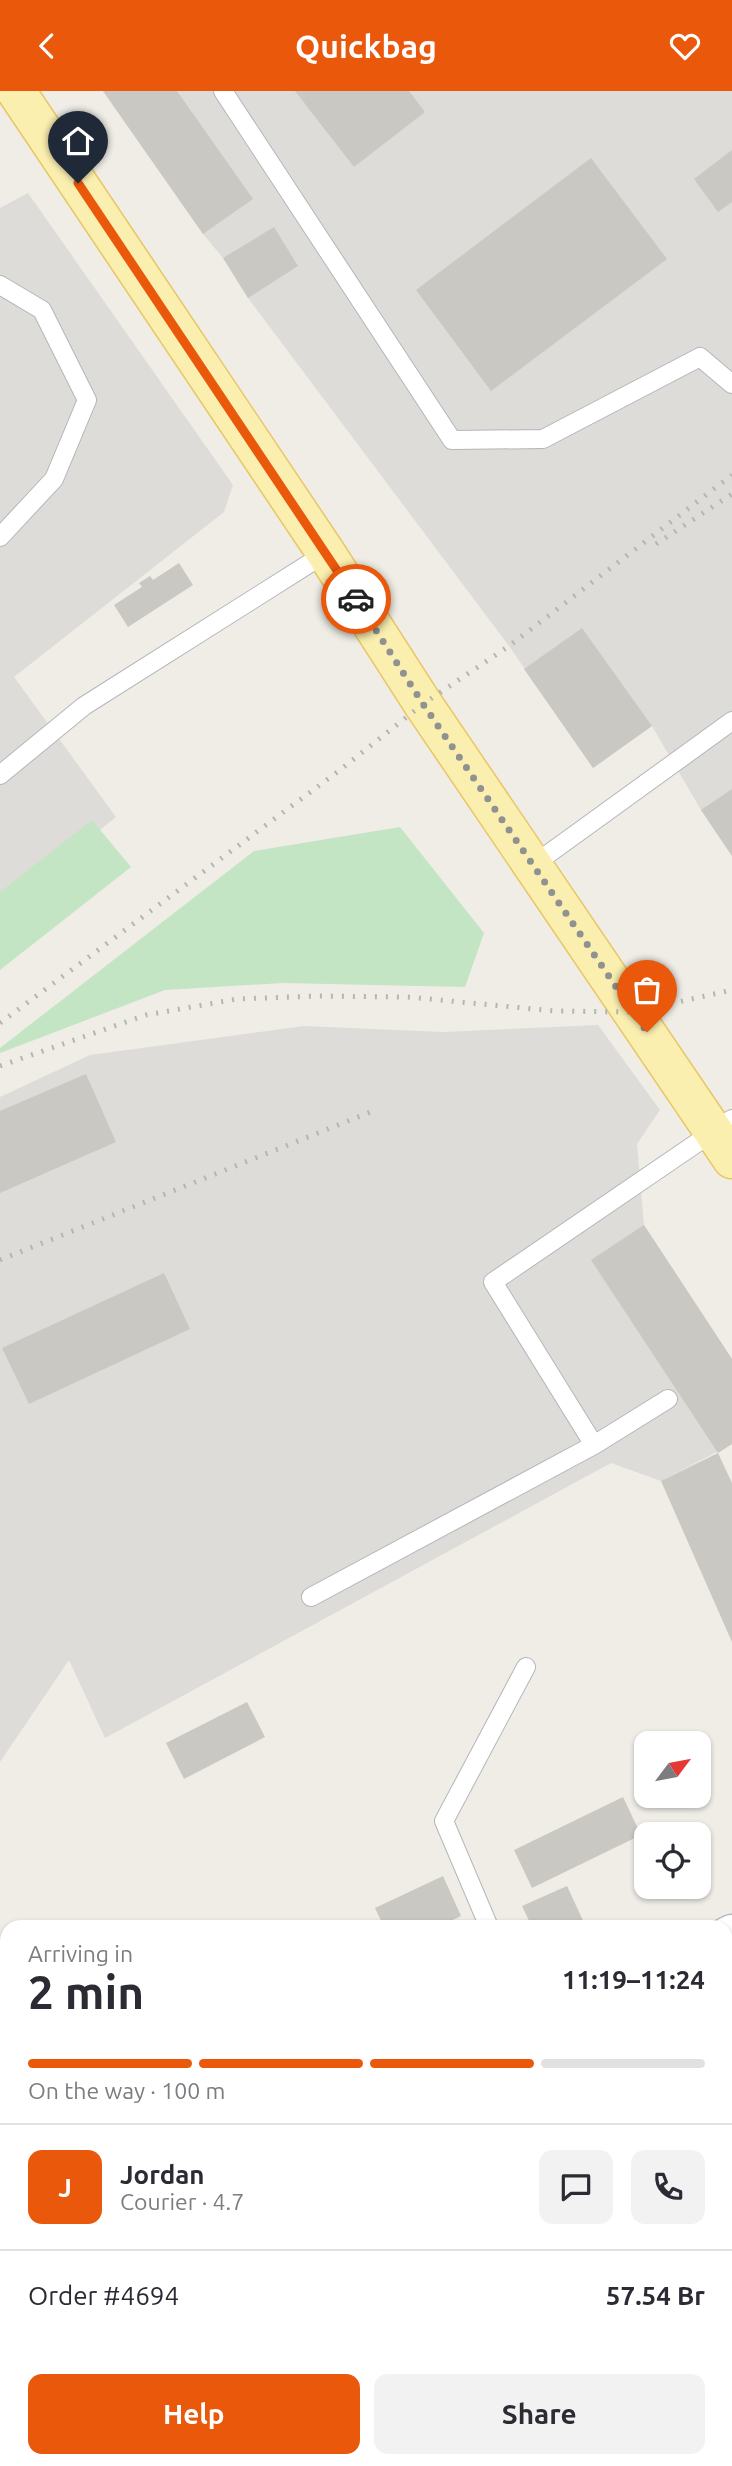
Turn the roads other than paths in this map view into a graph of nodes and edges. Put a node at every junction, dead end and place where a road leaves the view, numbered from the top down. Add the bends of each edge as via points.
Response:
1 (16, 91) edge
2 (223, 91) edge
3 (0, 285) edge
4 (732, 384) edge
5 (0, 537) edge
6 (326, 553) junction
7 (732, 721) edge
8 (0, 775) edge
9 (533, 865) junction
10 (726, 1137) edge
11 (668, 1399) dead end
12 (594, 1445) junction
13 (311, 1597) dead end
14 (526, 1667) dead end
15 (485, 1920) edge

1 - 6 main road
2 - 4 lane via 452,440 543,439 700,357
3 - 5 lane via 41,310 87,400 54,479
6 - 8 lane via 84,706
6 - 9 main road
7 - 9 lane
9 - 10 main road
10 - 12 lane via 493,1282
11 - 12 lane
12 - 13 lane
14 - 15 lane via 444,1821

